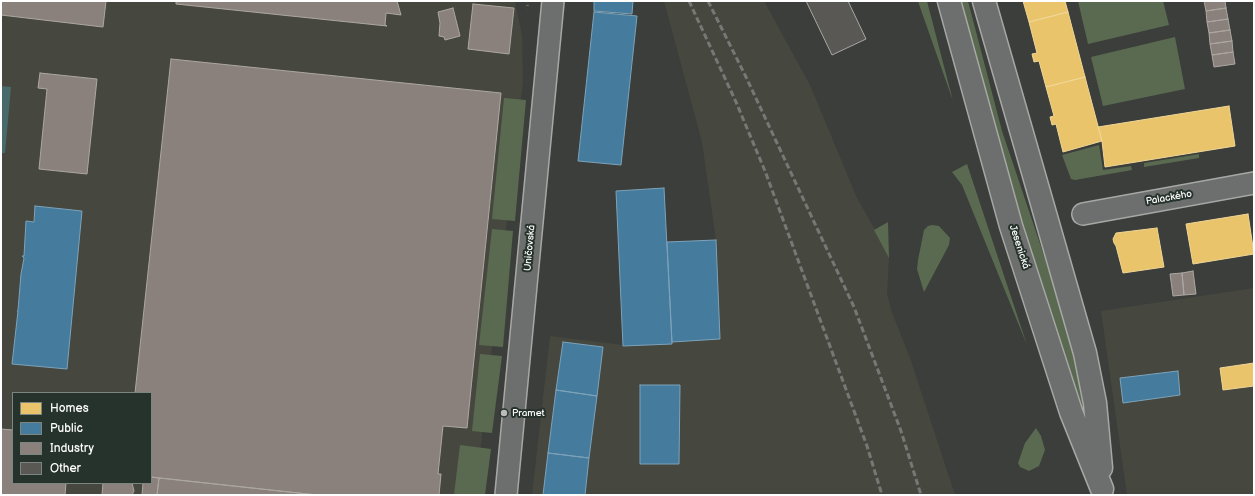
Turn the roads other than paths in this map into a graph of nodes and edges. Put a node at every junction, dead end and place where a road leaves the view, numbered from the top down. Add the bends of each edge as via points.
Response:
1 (553, 1) edge
2 (949, 1) edge
3 (984, 1) edge
4 (1254, 183) edge
5 (1083, 214) dead end
6 (1102, 492) edge
7 (506, 495) edge

1 - 7 street, Uničovská
2 - 6 main road, Jesenická via 1012,226 1072,412
3 - 6 main road, Jesenická via 1091,377 1098,429
4 - 5 street, Palackého

